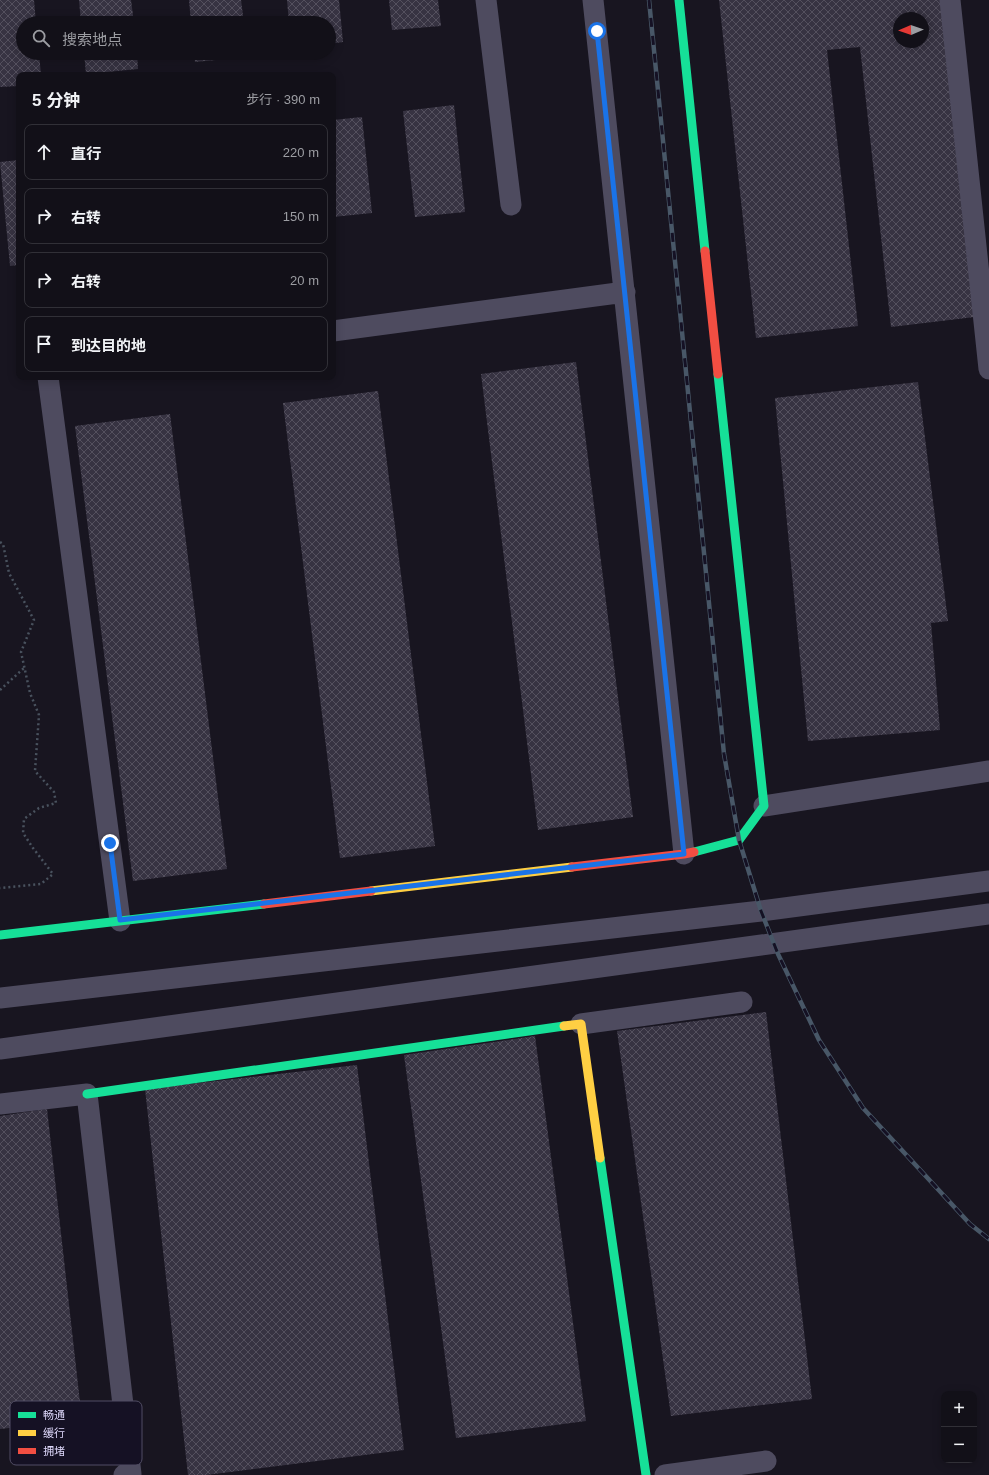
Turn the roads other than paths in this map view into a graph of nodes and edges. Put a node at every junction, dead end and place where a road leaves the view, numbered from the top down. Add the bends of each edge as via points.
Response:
1 (486, 0) edge
2 (593, 0) edge
3 (679, 0) edge
4 (950, 0) edge
5 (511, 205) dead end
6 (625, 292) junction
7 (336, 331) edge
8 (989, 369) edge
9 (48, 380) edge
10 (989, 771) edge
11 (764, 806) junction
12 (684, 854) junction
13 (989, 881) edge
14 (989, 914) edge
15 (120, 920) junction
16 (0, 935) edge
17 (0, 998) edge
18 (742, 1002) dead end
19 (581, 1024) junction
20 (0, 1050) edge
21 (87, 1094) junction
22 (0, 1104) edge
23 (123, 1401) edge
24 (766, 1461) dead end
25 (130, 1465) edge
26 (124, 1475) edge
27 (646, 1475) edge
28 (665, 1475) edge

1 - 5 street
2 - 6 street
3 - 11 street
4 - 8 street
6 - 7 street
6 - 12 street
9 - 15 street
10 - 11 street
11 - 12 street via 739,840
12 - 15 street
13 - 17 street via 761,911
14 - 20 street
15 - 16 street
18 - 19 street
19 - 21 street
19 - 27 street
21 - 22 street
21 - 23 street
24 - 28 street
25 - 26 street via 131,1474

